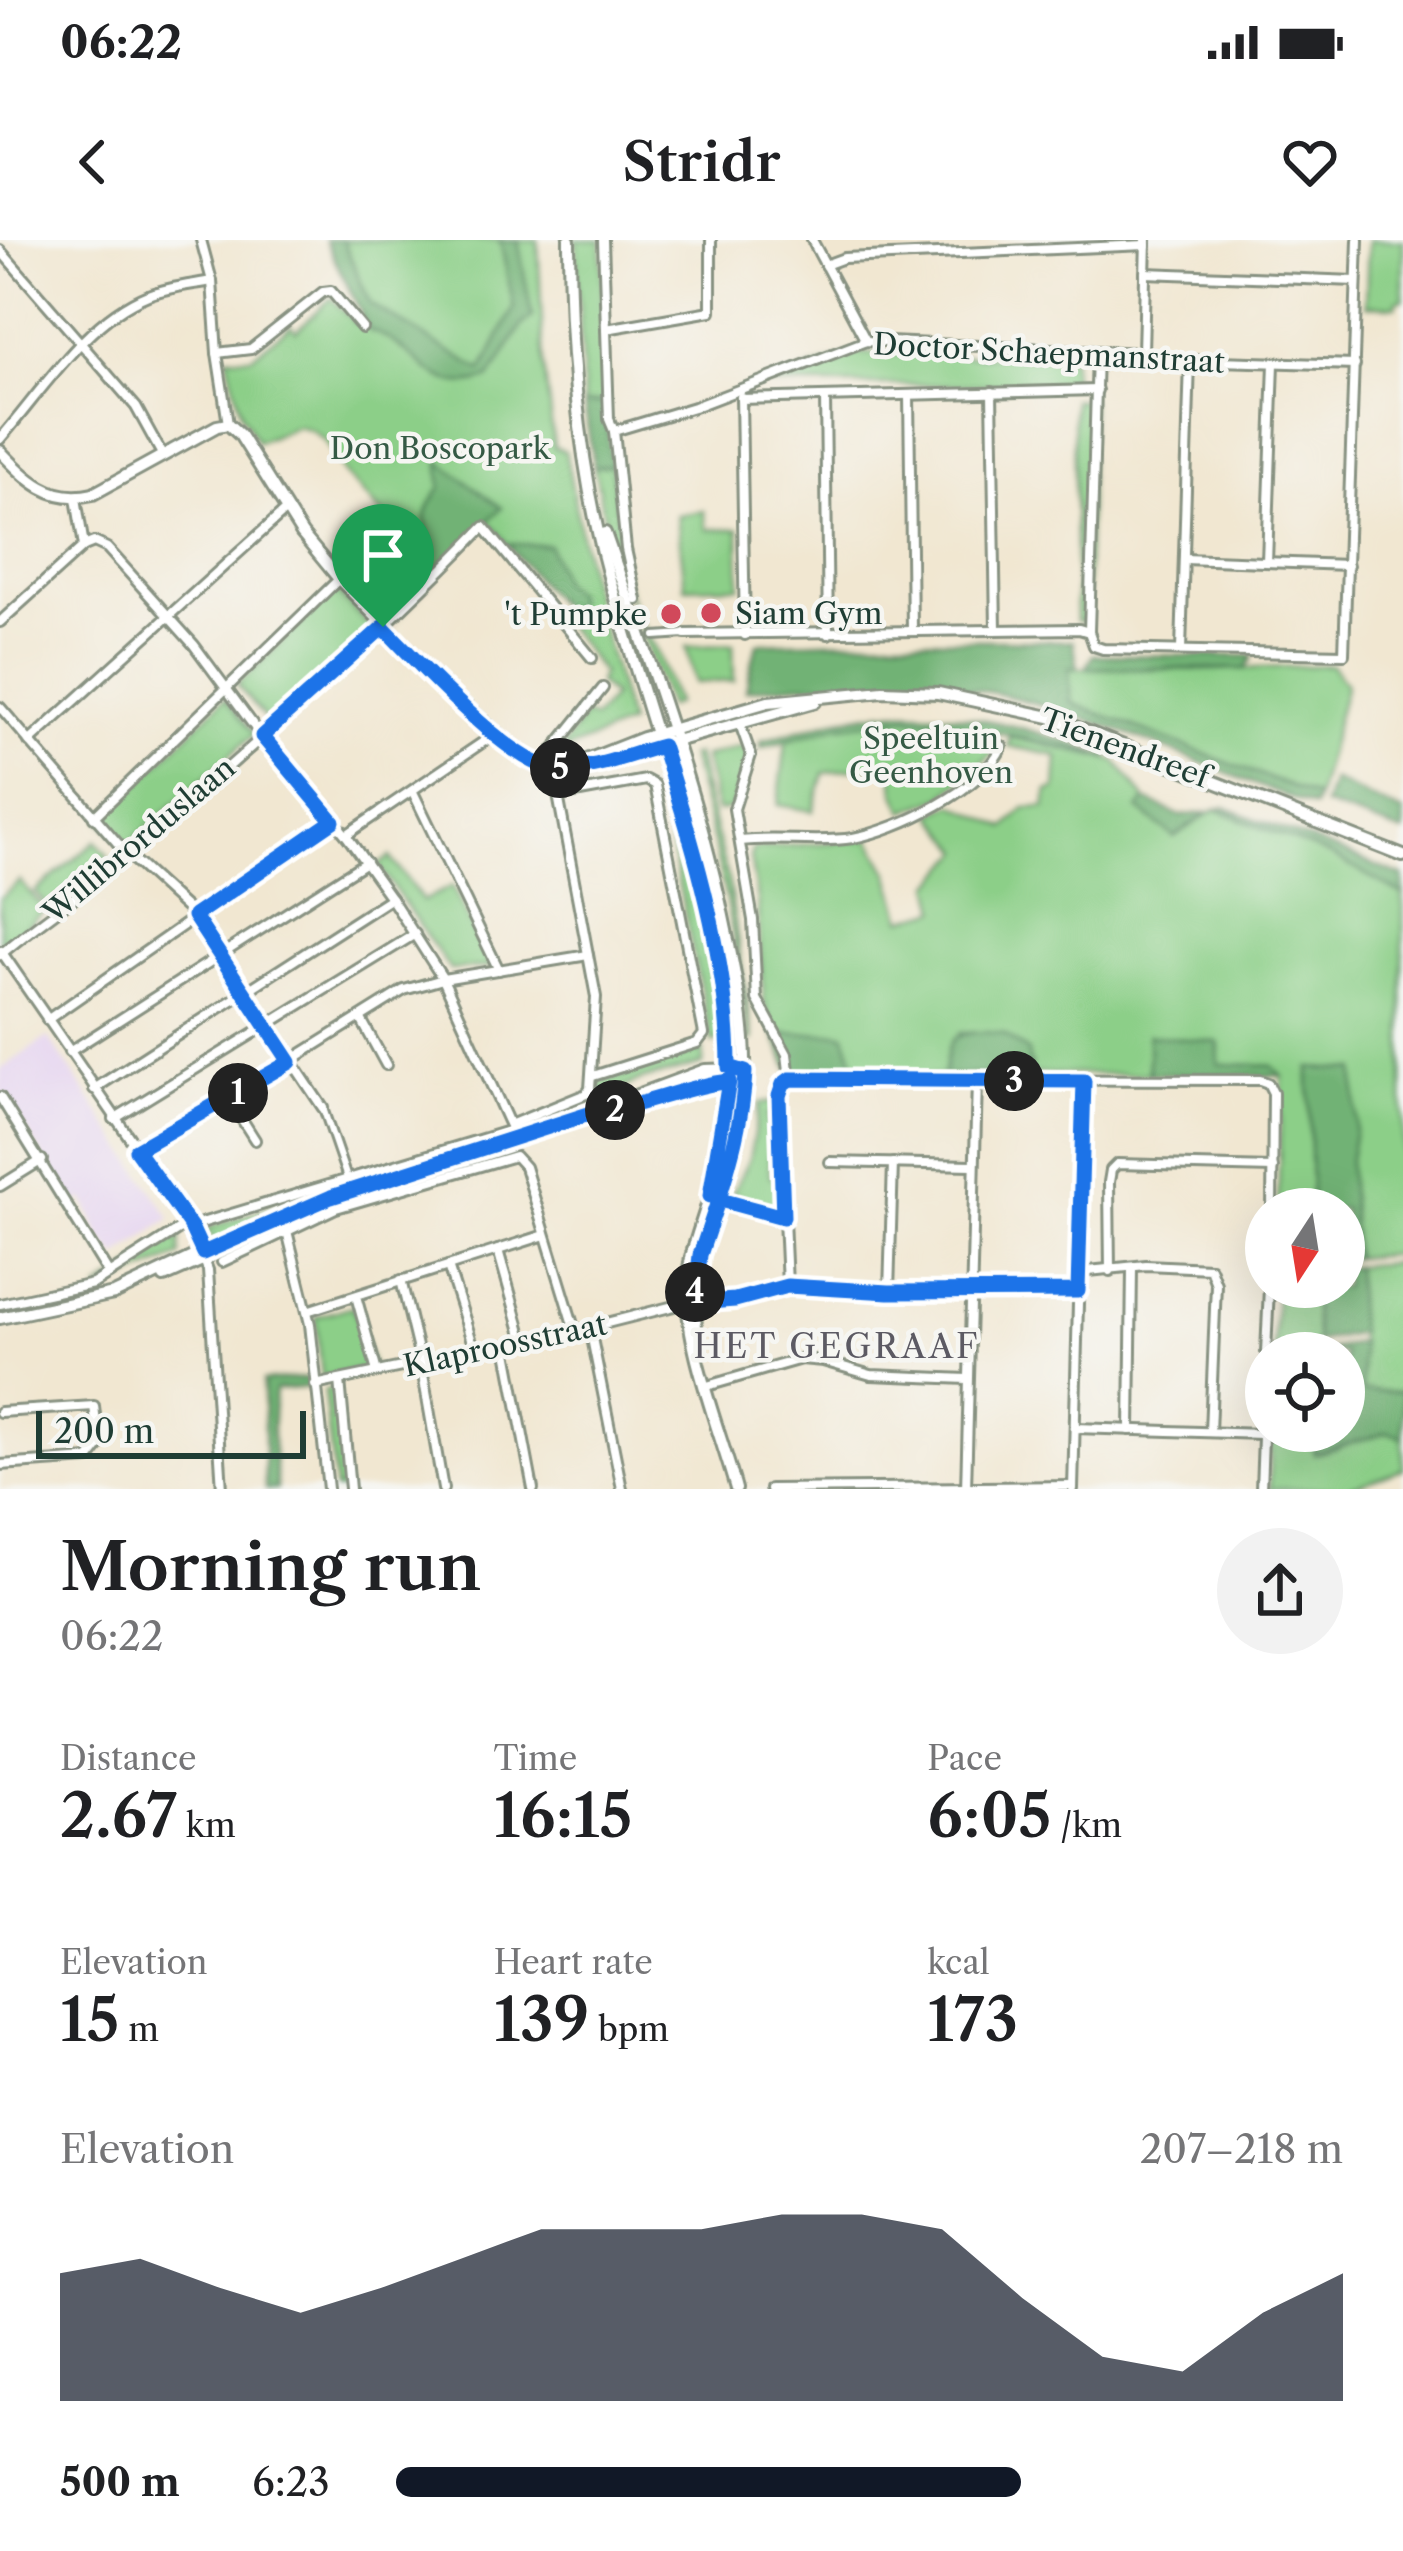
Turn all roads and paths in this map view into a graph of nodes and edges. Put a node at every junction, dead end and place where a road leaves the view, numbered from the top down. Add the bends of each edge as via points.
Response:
1 (4, 240) edge
2 (201, 240) edge
3 (568, 240) edge
4 (603, 240) edge
5 (711, 240) edge
6 (812, 240) edge
7 (1358, 240) edge
8 (1146, 243) edge
9 (0, 250) edge
10 (825, 265) junction
11 (1145, 273) junction
12 (212, 281) junction
13 (1356, 281) junction
14 (362, 328) dead end
15 (606, 329) junction
16 (866, 341) junction
17 (82, 344) junction
18 (1097, 352) junction
19 (217, 353) junction
20 (1143, 353) junction
21 (1190, 361) junction
22 (1274, 363) junction
23 (1355, 365) junction
24 (1097, 390) junction
25 (992, 392) junction
26 (740, 394) junction
27 (909, 394) junction
28 (825, 397) junction
29 (228, 424) junction
30 (614, 431) junction
31 (0, 439) edge
32 (0, 451) edge
33 (163, 456) junction
34 (76, 498) junction
35 (593, 500) junction
36 (286, 510) junction
37 (84, 546) junction
38 (1184, 559) junction
39 (1267, 562) junction
40 (1348, 565) junction
41 (339, 579) junction
42 (637, 600) dead end
43 (167, 616) junction
44 (0, 622) edge
45 (383, 627) junction
46 (996, 629) junction
47 (912, 630) junction
48 (1089, 632) junction
49 (685, 634) joint
50 (828, 634) junction
51 (746, 635) junction
52 (656, 636) dead end
53 (1181, 650) junction
54 (592, 658) dead end
55 (224, 687) junction
56 (603, 688) dead end
57 (836, 695) junction
58 (0, 707) edge
59 (740, 724) junction
60 (496, 734) junction
61 (262, 736) junction
62 (675, 736) junction
63 (660, 740) junction
64 (29, 742) junction
65 (1002, 746) dead end
66 (561, 768) junction
67 (413, 792) junction
68 (558, 796) junction
69 (94, 817) junction
70 (333, 821) junction
71 (346, 835) junction
72 (740, 841) junction
73 (127, 854) junction
74 (1403, 856) edge
75 (366, 862) junction
76 (391, 898) junction
77 (194, 916) junction
78 (415, 934) junction
79 (1, 952) edge
80 (588, 955) junction
81 (220, 956) junction
82 (499, 970) junction
83 (443, 980) junction
84 (244, 992) junction
85 (361, 1019) junction
86 (47, 1020) junction
87 (266, 1025) junction
88 (69, 1053) junction
89 (290, 1062) junction
90 (386, 1065) dead end
91 (745, 1072) junction
92 (729, 1074) junction
93 (593, 1076) junction
94 (790, 1079) junction
95 (977, 1081) junction
96 (1084, 1081) junction
97 (94, 1089) junction
98 (0, 1097) edge
99 (229, 1099) junction
100 (323, 1108) joint
101 (114, 1119) junction
102 (513, 1132) junction
103 (256, 1140) dead end
104 (136, 1150) junction
105 (42, 1160) junction
106 (830, 1162) dead end
107 (893, 1163) junction
108 (973, 1165) junction
109 (1273, 1168) junction
110 (347, 1178) junction
111 (2, 1180) edge
112 (1273, 1188) edge
113 (715, 1197) junction
114 (783, 1217) junction
115 (191, 1227) junction
116 (287, 1231) junction
117 (546, 1235) junction
118 (498, 1250) junction
119 (204, 1256) junction
120 (222, 1262) dead end
121 (448, 1266) junction
122 (1132, 1268) junction
123 (1110, 1271) junction
124 (1078, 1272) junction
125 (110, 1274) junction
126 (401, 1280) junction
127 (787, 1286) junction
128 (973, 1290) junction
129 (1078, 1291) junction
130 (889, 1292) junction
131 (356, 1295) junction
132 (0, 1304) edge
133 (688, 1304) junction
134 (307, 1311) junction
135 (0, 1318) edge
136 (590, 1328) junction
137 (575, 1331) junction
138 (524, 1342) junction
139 (506, 1346) junction
140 (475, 1352) junction
141 (421, 1363) junction
142 (377, 1372) junction
143 (967, 1379) junction
144 (340, 1380) junction
145 (315, 1385) junction
146 (707, 1386) junction
147 (0, 1412) edge
148 (1075, 1428) junction
149 (1130, 1430) junction
150 (1210, 1432) junction
151 (1245, 1433) edge
152 (1262, 1452) edge
153 (0, 1465) edge
154 (966, 1488) edge
155 (1072, 1488) edge
156 (222, 1489) edge
157 (328, 1489) edge
158 (350, 1489) edge
159 (443, 1489) edge
160 (533, 1489) edge
161 (622, 1489) edge
162 (736, 1489) edge
163 (770, 1489) edge
164 (874, 1489) edge
165 (1262, 1489) edge

1 - 9 street
2 - 12 street
3 - 35 street via 573,360
4 - 15 street
5 - 15 street via 711,311
6 - 10 street
7 - 13 street
8 - 10 street
8 - 11 street
9 - 17 street
10 - 16 street
11 - 13 street
11 - 20 street
12 - 17 street via 146,296
12 - 19 street
13 - 23 street
14 - 19 street via 338,296 323,292 251,350
15 - 30 street
16 - 18 street, Doctor Schaepmanstraat
16 - 26 street, Doctor Schaepmanstraat
17 - 31 street
17 - 33 street via 140,412
18 - 20 street, Doctor Schaepmanstraat
18 - 24 street
19 - 29 street
20 - 21 street, Doctor Schaepmanstraat
21 - 22 street, Doctor Schaepmanstraat
21 - 38 street
22 - 23 street, Doctor Schaepmanstraat
22 - 39 street
23 - 40 street
24 - 25 street, Doctor Schaepmanstraat
24 - 48 street
25 - 27 street, Doctor Schaepmanstraat
25 - 46 street
26 - 28 street, Doctor Schaepmanstraat
26 - 30 street, Doctor Schaepmanstraat
26 - 51 street
27 - 28 street, Doctor Schaepmanstraat
27 - 47 street
28 - 50 street
29 - 33 street
29 - 36 street
30 - 42 street
32 - 34 street via 47,493
33 - 34 street
34 - 37 street
35 - 62 street
35 - 63 street
36 - 41 street
36 - 43 street
37 - 43 street via 106,548
37 - 44 street
38 - 39 street
38 - 53 street
39 - 40 street
40 - 53 street via 1344,654
41 - 45 street
41 - 55 street, Willibrorduslaan
43 - 55 street
43 - 64 street
45 - 54 street, Willibrorduslaan via 484,527
45 - 60 street
45 - 61 street, Willibrorduslaan
46 - 47 street
46 - 48 street
47 - 50 street
48 - 53 street via 1102,650
49 - 51 street
49 - 52 street
50 - 51 street
55 - 61 street
55 - 69 street, Willibrorduslaan
56 - 66 street via 554,750
57 - 59 street, Tienendreef
57 - 62 street, Tienendreef via 768,702
57 - 74 street, Tienendreef via 938,693 1050,718
58 - 64 street
59 - 62 street, Tienendreef
59 - 72 street via 751,755 734,809
60 - 66 street via 532,764
60 - 67 street
61 - 70 street
61 - 73 street, Willibrorduslaan
62 - 63 street, Tienendreef
62 - 91 street via 734,965
63 - 66 street, Tienendreef
63 - 92 street via 718,967
64 - 69 street
65 - 72 street via 997,759 933,808 855,838
66 - 68 street
67 - 71 street
67 - 82 street
68 - 80 street
68 - 93 street via 655,785 704,1034 698,1043
69 - 73 street
70 - 71 street
70 - 77 street
71 - 75 street
72 - 94 street via 757,999 787,1054
73 - 77 street
73 - 79 street, Willibrorduslaan
75 - 76 street
75 - 81 street
76 - 78 street
76 - 84 street
77 - 81 street
77 - 86 street
78 - 83 street
78 - 87 street
79 - 86 street
80 - 82 street
80 - 93 street via 596,997
81 - 84 street
81 - 88 street
82 - 83 street
83 - 85 street via 404,990
83 - 102 street
84 - 87 street
84 - 97 street
85 - 89 street
85 - 90 street
86 - 88 street
87 - 89 street
87 - 101 street
88 - 97 street
89 - 99 street
89 - 100 street
91 - 92 street
91 - 113 street via 736,1141
92 - 102 street via 623,1109
92 - 113 street
93 - 102 street via 586,1094
94 - 95 street
94 - 114 street via 779,1096
95 - 96 street
95 - 108 street
96 - 109 street via 1268,1083
96 - 124 street
97 - 101 street
98 - 105 street
99 - 103 street
99 - 104 street
100 - 110 street
101 - 104 street
102 - 110 street
102 - 119 street via 331,1197
104 - 115 street
105 - 111 street
105 - 125 street
106 - 107 street
107 - 108 street
107 - 130 street
108 - 128 street
109 - 112 street
109 - 123 street via 1117,1164
110 - 115 street
113 - 114 street
113 - 133 street
114 - 127 street
115 - 119 street
115 - 125 street
116 - 117 street via 336,1208 508,1156 520,1158
116 - 120 street
116 - 134 street
117 - 118 street
117 - 137 street
118 - 121 street
118 - 138 street
119 - 135 street via 114,1294
119 - 156 street
121 - 126 street
121 - 140 street
122 - 123 street
122 - 149 street
122 - 150 street via 1201,1266 1214,1274
123 - 124 street
124 - 129 street
125 - 132 street via 78,1289
126 - 131 street
126 - 141 street
127 - 130 street
127 - 133 street
128 - 129 street
128 - 130 street
128 - 143 street
129 - 148 street
131 - 134 street
131 - 142 street
133 - 136 street, Klaproosstraat
133 - 146 street
134 - 145 street
136 - 137 street, Klaproosstraat
136 - 161 street
137 - 138 street, Klaproosstraat
138 - 139 street, Klaproosstraat
139 - 140 street, Klaproosstraat
139 - 160 street
140 - 141 street, Klaproosstraat
141 - 142 street, Klaproosstraat
141 - 159 street
142 - 144 street, Klaproosstraat
143 - 146 street via 872,1376 801,1359
143 - 154 street
144 - 145 street, Klaproosstraat
144 - 158 street
145 - 157 street
146 - 162 street
147 - 153 street via 94,1406 99,1446 89,1459
148 - 149 street
148 - 155 street
149 - 150 street
150 - 151 street
152 - 165 street
154 - 155 street
154 - 164 street
163 - 164 street

